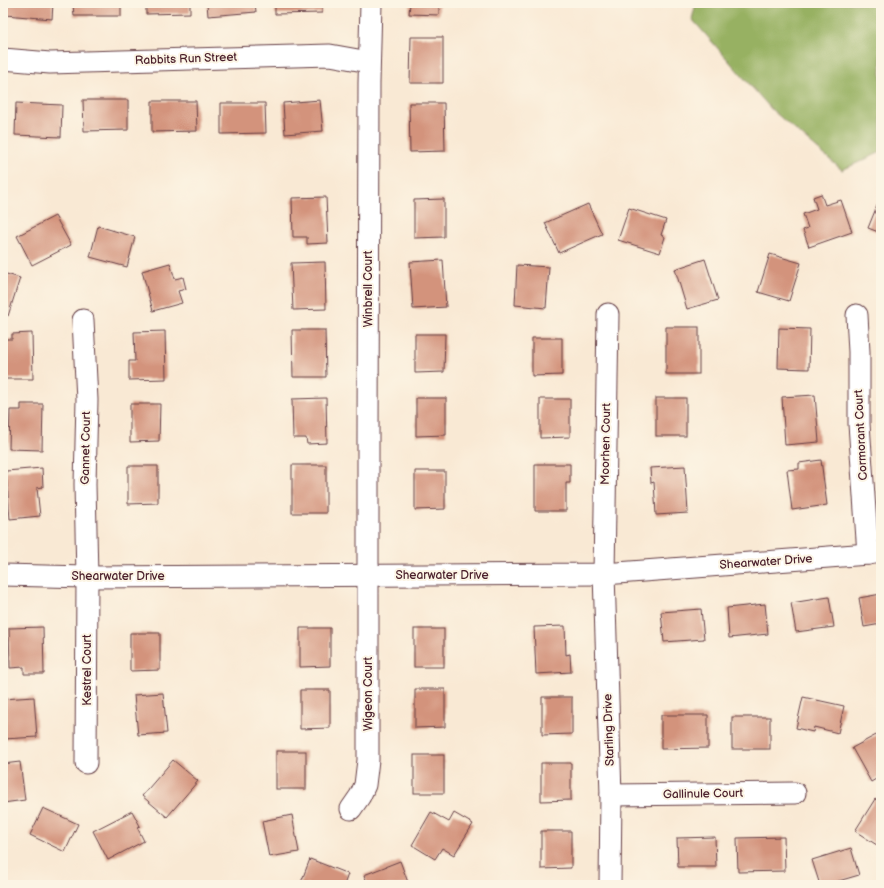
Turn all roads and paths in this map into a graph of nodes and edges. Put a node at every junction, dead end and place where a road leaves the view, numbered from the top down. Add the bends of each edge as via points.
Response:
1 (371, 3) edge
2 (3, 59) edge
3 (369, 62) junction
4 (608, 314) dead end
5 (857, 315) dead end
6 (83, 320) dead end
7 (875, 553) edge
8 (604, 574) junction
9 (3, 575) edge
10 (367, 576) junction
11 (87, 577) junction
12 (86, 763) dead end
13 (795, 793) dead end
14 (611, 795) junction
15 (351, 809) dead end
16 (610, 885) edge

1 - 3 street, Winbrell Court
2 - 3 street, Rabbits Run Street via 50,63 330,55
3 - 10 street, Winbrell Court
4 - 8 street, Moorhen Court
5 - 7 street, Cormorant Court via 859,424
6 - 11 street, Gannet Court via 87,400
7 - 8 street, Shearwater Drive
8 - 10 street, Shearwater Drive
8 - 14 street, Starling Drive
9 - 11 street, Shearwater Drive
10 - 11 street, Shearwater Drive
10 - 15 street, Wigeon Court via 368,760 365,784
11 - 12 street, Kestrel Court
13 - 14 street, Gallinule Court
14 - 16 street, Starling Drive

